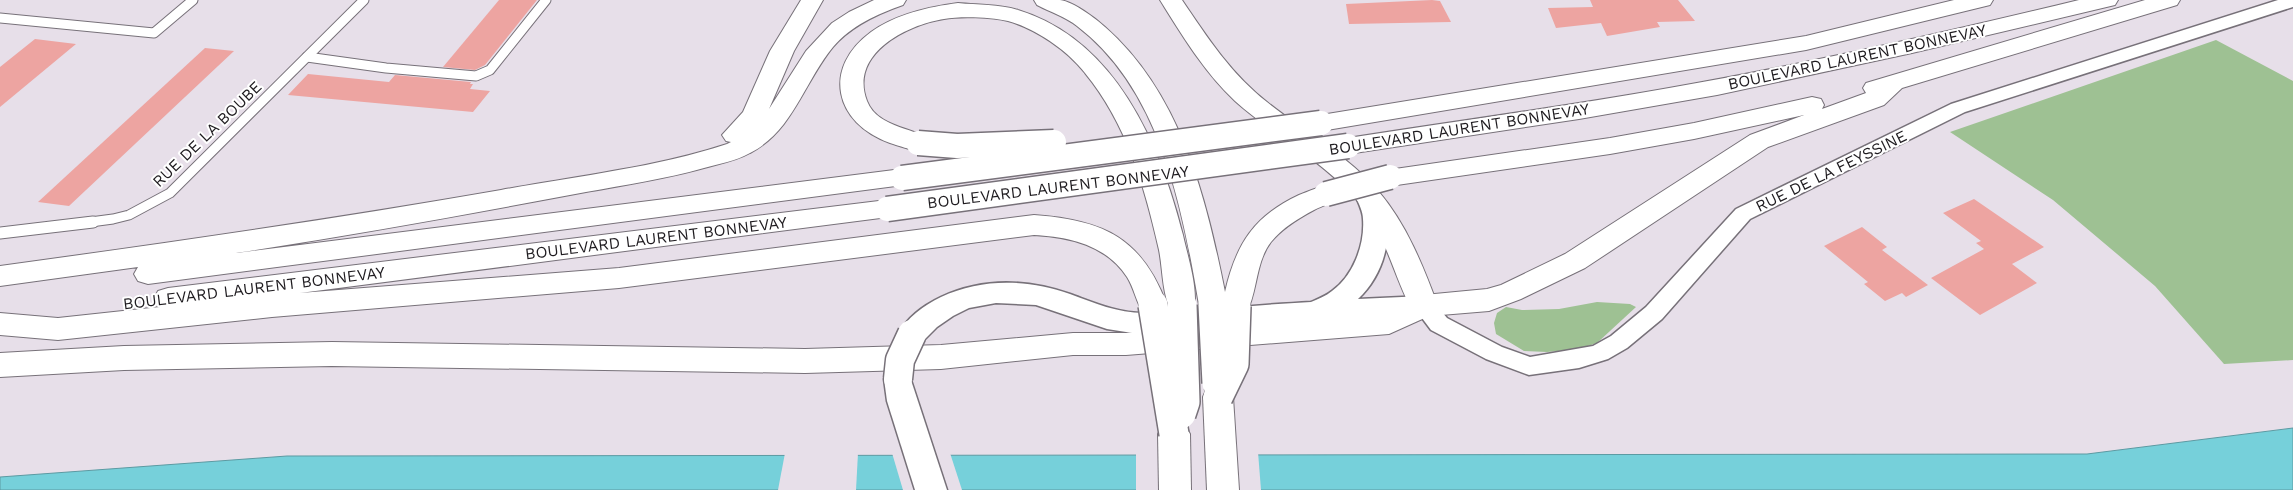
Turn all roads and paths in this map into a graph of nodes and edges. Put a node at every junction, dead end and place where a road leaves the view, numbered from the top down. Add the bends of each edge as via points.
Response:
1 (193, 0) edge
2 (364, 0) edge
3 (546, 0) edge
4 (812, 0) edge
5 (895, 0) edge
6 (1171, 0) edge
7 (1982, 0) edge
8 (2107, 0) edge
9 (2169, 0) edge
10 (2293, 1) edge
11 (1042, 8) edge
12 (0, 18) edge
13 (307, 57) junction
14 (1893, 83) junction
15 (1261, 132) junction
16 (689, 164) junction
17 (1369, 197) junction
18 (0, 233) edge
19 (0, 276) edge
20 (0, 292) edge
21 (1168, 305) junction
22 (1225, 305) junction
23 (1424, 306) junction
24 (1299, 313) junction
25 (0, 320) edge
26 (0, 324) edge
27 (0, 365) edge
28 (931, 490) edge
29 (1175, 490) edge
30 (1223, 490) edge

1 - 12 lane via 154,33
2 - 13 lane, RUE DE LA BOUBE
3 - 13 lane via 490,70 476,76
4 - 16 main road via 782,51 754,116 737,133
5 - 16 main road via 858,15 826,40 763,132 739,149
6 - 17 main road via 1215,67 1243,95 1336,166
7 - 15 main road, BOULEVARD LAURENT BONNEVAY, bridge via 1806,43
8 - 25 main road, BOULEVARD LAURENT BONNEVAY, bridge via 1959,36 1715,88 1600,108 1348,146 732,230 603,243
9 - 14 main road
10 - 23 street, RUE DE LA FEYSSINE via 1958,108 1743,214 1654,313 1600,353 1529,366 1494,353 1439,324
11 - 15 main road, bridge via 1008,14 963,9 933,13 904,23 878,38 856,62 852,82 854,101 877,128 896,137 918,143 957,146 1033,143 1233,125
11 - 21 main road via 1046,26 1079,50 1110,86 1148,161 1171,241
11 - 22 main road via 1087,22 1127,61 1152,103 1180,167 1205,254
13 - 18 lane, RUE DE LA BOUBE via 170,193 151,206 113,219
14 - 22 main road, bridge via 1814,105 1684,133 1390,178 1326,194 1276,220 1256,242
14 - 23 main road via 1875,99 1759,141 1575,261 1511,292 1489,300
15 - 20 main road, BOULEVARD LAURENT BONNEVAY, bridge
16 - 19 main road via 441,210
17 - 23 main road via 1391,227
17 - 24 street via 1376,218 1375,240 1367,265 1355,286 1341,299 1315,312
21 - 26 main road via 1129,258 1108,243 1070,229 1034,225 619,278 282,305 58,329
21 - 29 main road, bridge via 1185,402 1174,434
22 - 30 main road, bridge via 1234,364 1218,397
23 - 24 street
23 - 27 main road via 1389,323 1126,344 1073,344 941,358 804,360 332,354 124,358
24 - 28 street, bridge via 1144,324 1096,316 1035,295 992,292 953,301 935,311 912,334 900,360 898,379 902,401

